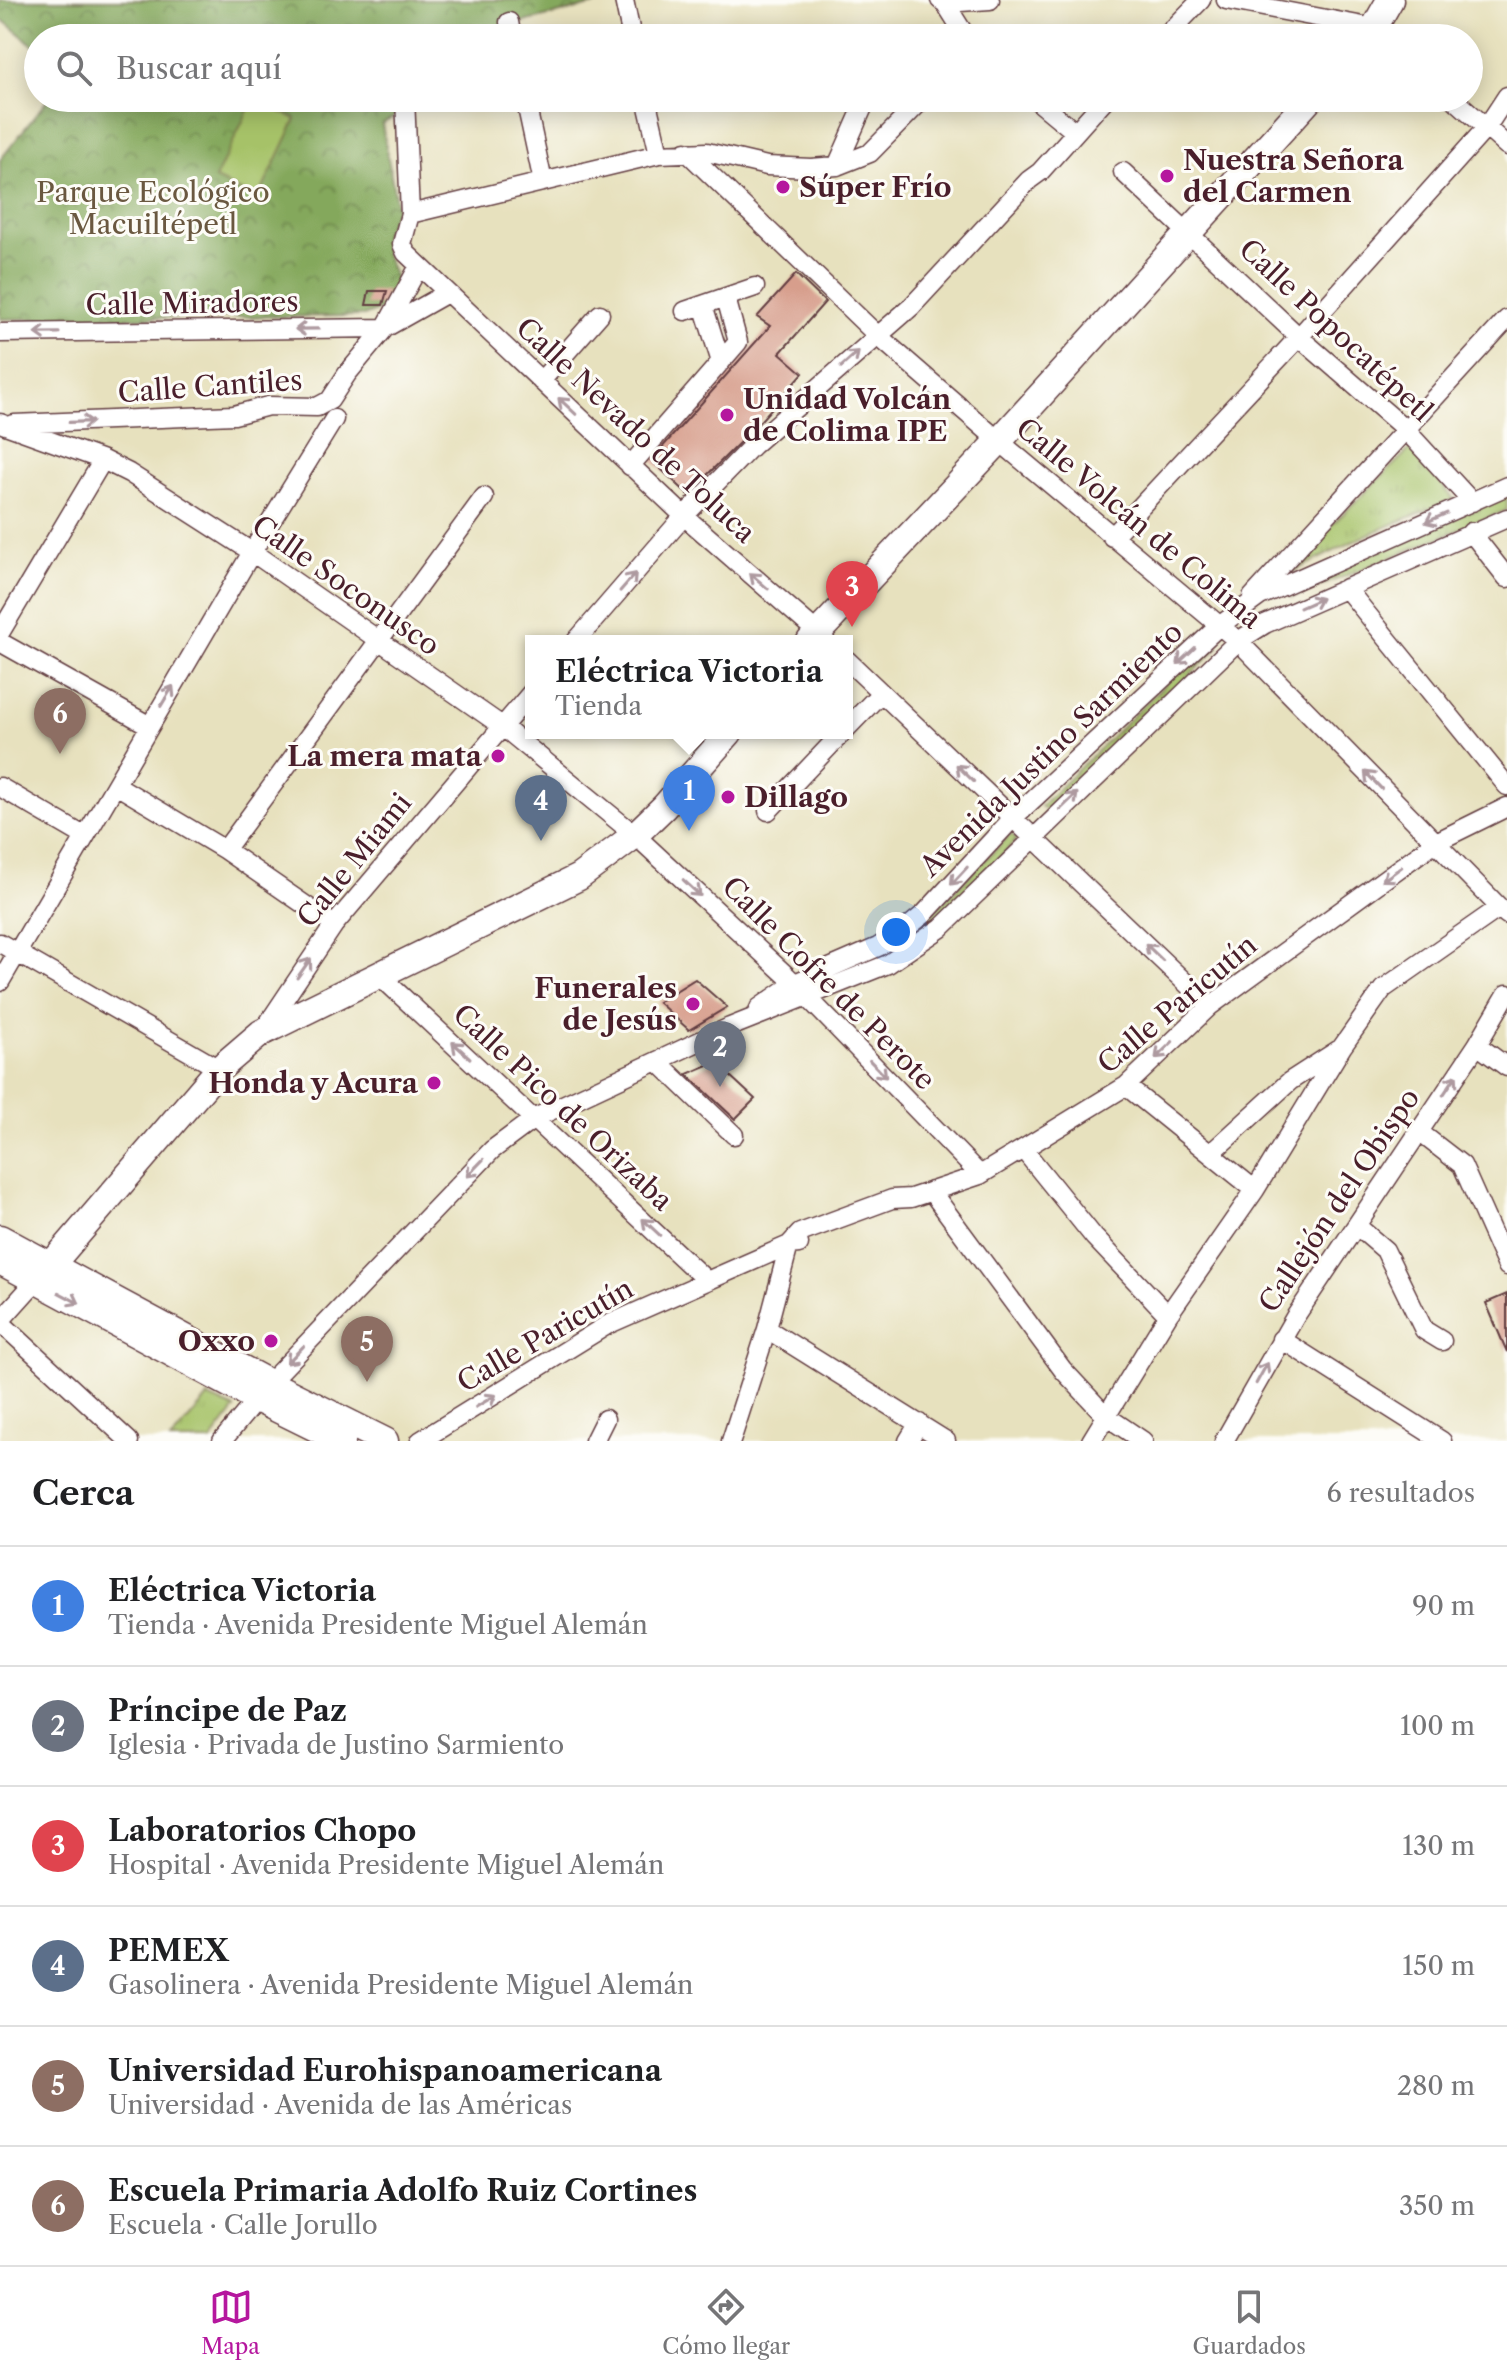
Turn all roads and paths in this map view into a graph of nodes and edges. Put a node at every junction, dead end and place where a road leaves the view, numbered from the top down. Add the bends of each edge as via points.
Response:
1 (624, 0) edge
2 (990, 0) edge
3 (1201, 0) edge
4 (1226, 0) edge
5 (1390, 0) edge
6 (942, 1) edge
7 (629, 24) edge
8 (958, 24) edge
9 (1178, 24) edge
10 (1328, 24) edge
11 (1380, 24) edge
12 (1507, 96) edge
13 (406, 112) edge
14 (528, 112) edge
15 (649, 112) edge
16 (861, 112) edge
17 (910, 112) edge
18 (1051, 112) edge
19 (1092, 112) edge
20 (1298, 112) edge
21 (1468, 112) edge
22 (1486, 128) junction
23 (1074, 131) junction
24 (1507, 146) edge
25 (686, 151) junction
26 (659, 154) junction
27 (741, 159) junction
28 (837, 166) junction
29 (1123, 172) dead end
30 (543, 182) junction
31 (721, 187) junction
32 (410, 214) junction
33 (1190, 232) junction
34 (419, 266) junction
35 (755, 287) dead end
36 (447, 293) junction
37 (726, 298) junction
38 (600, 314) dead end
39 (1507, 319) edge
40 (385, 328) junction
41 (0, 333) edge
42 (877, 335) junction
43 (1299, 337) junction
44 (721, 362) junction
45 (541, 381) junction
46 (334, 419) dead end
47 (2, 424) edge
48 (1404, 428) junction
49 (999, 441) junction
50 (103, 460) junction
51 (630, 466) junction
52 (1507, 486) edge
53 (484, 497) dead end
54 (1472, 502) junction
55 (684, 516) junction
56 (1507, 518) edge
57 (1471, 532) junction
58 (1112, 537) junction
59 (252, 552) junction
60 (1507, 578) edge
61 (1346, 588) junction
62 (1242, 608) junction
63 (1219, 626) junction
64 (0, 633) edge
65 (581, 635) edge
66 (815, 635) edge
67 (821, 635) edge
68 (377, 641) junction
69 (1238, 641) junction
70 (0, 642) edge
71 (853, 666) edge
72 (881, 693) junction
73 (525, 700) edge
74 (853, 722) edge
75 (150, 726) junction
76 (502, 726) junction
77 (724, 739) edge
78 (836, 739) edge
79 (116, 785) junction
80 (1507, 786) edge
81 (0, 787) edge
82 (1507, 807) edge
83 (768, 811) dead end
84 (1013, 818) junction
85 (635, 835) junction
86 (1034, 835) junction
87 (84, 836) junction
88 (1434, 843) junction
89 (225, 850) junction
90 (1503, 912) edge
91 (334, 925) junction
92 (0, 943) edge
93 (17, 953) junction
94 (380, 976) junction
95 (0, 982) edge
96 (802, 990) junction
97 (1507, 994) edge
98 (1210, 1006) junction
99 (261, 1033) junction
100 (1477, 1045) junction
101 (1342, 1047) junction
102 (657, 1061) junction
103 (1507, 1067) edge
104 (219, 1069) junction
105 (1126, 1086) junction
106 (535, 1118) junction
107 (1418, 1131) junction
108 (734, 1135) dead end
109 (1023, 1149) junction
110 (1210, 1154) junction
111 (980, 1175) junction
112 (1255, 1190) junction
113 (931, 1191) junction
114 (1357, 1226) junction
115 (0, 1238) edge
116 (789, 1245) junction
117 (0, 1261) edge
118 (1507, 1266) edge
119 (44, 1272) junction
120 (707, 1281) junction
121 (1168, 1315) junction
122 (0, 1322) edge
123 (767, 1329) junction
124 (1281, 1339) junction
125 (1442, 1341) dead end
126 (263, 1391) junction
127 (1106, 1416) junction
128 (605, 1419) dead end
129 (919, 1423) junction
130 (129, 1441) edge
131 (222, 1441) edge
132 (342, 1441) edge
133 (385, 1441) edge
134 (420, 1441) edge
135 (594, 1441) edge
136 (731, 1441) edge
137 (908, 1441) edge
138 (946, 1441) edge
139 (1091, 1441) edge
140 (1143, 1441) edge
141 (1224, 1441) edge
142 (1442, 1441) edge

1 - 7 street
2 - 6 street
3 - 9 street
4 - 10 street
5 - 11 main road
6 - 8 street
12 - 22 street
13 - 32 street
14 - 30 street
15 - 26 street
16 - 28 street
17 - 28 street via 870,153
18 - 23 street
19 - 23 street
20 - 33 main road
21 - 22 street
22 - 24 street
22 - 43 street
23 - 42 street via 911,307
25 - 26 street
25 - 27 street
25 - 31 street, Calle Volcán de Colima
26 - 30 street
27 - 28 street via 767,166
27 - 31 street
29 - 33 street, Calle Popocatépetl
30 - 32 street
31 - 42 street, Calle Volcán de Colima
32 - 34 street via 402,244
33 - 43 street, Calle Popocatépetl
33 - 49 main road
34 - 36 street, Calle Nevado de Toluca
34 - 40 street
35 - 37 street
36 - 40 street, Calle Miradores
36 - 45 street, Calle Nevado de Toluca
37 - 44 street via 738,342
37 - 44 street via 694,308
38 - 45 street
39 - 48 street
40 -> 41 street, Calle Miradores
47 -> 40 street, Calle Cantiles via 317,407 330,400
42 - 49 street, Calle Volcán de Colima
55 -> 42 street via 753,445
43 - 48 street, Calle Popocatépetl
43 - 58 street
44 - 51 street
51 -> 45 street, Calle Nevado de Toluca
46 - 59 street
47 - 50 street, Calle Soconusco
48 - 54 street, Calle Popocatépetl
48 - 62 street
49 - 58 street, Calle Volcán de Colima
49 - 67 main road
50 - 59 street, Calle Soconusco
50 - 64 street
51 - 55 street, Calle Nevado de Toluca
52 - 54 street, Avenida Justino Sarmiento
53 - 68 street
54 -> 62 street, Avenida Justino Sarmiento
65 -> 55 street
66 -> 55 street, Calle Nevado de Toluca
56 - 57 street, Avenida Justino Sarmiento
57 - 60 street
57 - 61 street, Avenida Justino Sarmiento
58 - 63 street, Calle Volcán de Colima
59 - 68 street, Calle Soconusco
75 -> 59 street
69 -> 61 street, Avenida Justino Sarmiento
61 - 80 street
62 - 63 street, Avenida Justino Sarmiento
63 - 69 street, Calle Volcán de Colima
63 -> 84 street, Avenida Justino Sarmiento
68 - 76 street, Calle Soconusco
68 - 89 street
86 -> 69 street, Avenida Justino Sarmiento
88 -> 69 street, Calle Volcán de Colima
70 - 75 street
71 - 72 street
72 - 74 street
84 -> 72 street
73 - 76 street, Calle Miami
75 - 79 street
76 - 85 street, Calle Soconusco
76 - 91 street, Calle Miami
77 - 85 main road
78 - 83 street
79 - 87 street
79 - 89 street
81 - 87 street
82 - 88 street, Calle Paricutín
84 - 86 street
84 -> 96 street, Avenida Justino Sarmiento via 902,932
85 - 94 main road via 579,877
85 -> 96 street, Calle Cofre de Perote
86 - 96 street, Avenida Justino Sarmiento via 914,948 888,964
98 -> 86 street
87 - 93 street
88 - 90 street, Calle Volcán de Colima
88 -> 98 street, Calle Paricutín
89 - 91 street
90 - 101 street via 1383,989
99 -> 91 street, Calle Miami
92 - 93 street
93 - 95 street
93 - 104 street
94 - 99 main road
106 -> 94 street, Calle Pico de Orizaba
96 - 102 street, Avenida Justino Sarmiento
96 -> 111 street, Calle Cofre de Perote
97 - 100 street, Callejón del Obispo
98 -> 105 street, Calle Paricutín
99 - 104 main road
100 - 103 street
107 -> 100 street, Callejón del Obispo
101 - 110 street via 1290,1081
101 - 112 street
102 - 106 street, Avenida Justino Sarmiento
102 - 108 street
104 - 119 main road
105 - 109 street, Calle Paricutín
105 - 110 street
120 -> 106 street, Calle Pico de Orizaba
106 -> 126 street, Avenida Justino Sarmiento via 492,1150
107 - 114 street, Callejón del Obispo
107 - 118 street via 1462,1165
109 - 111 street, Calle Paricutín
109 - 121 street via 1094,1237
110 - 112 street
111 - 113 street, Calle Paricutín
112 - 121 street
113 - 116 street, Calle Paricutín via 892,1199 800,1233
113 - 127 street via 1063,1370
114 - 124 street, Callejón del Obispo
114 - 125 street via 1385,1250 1424,1330
115 - 119 main road
116 - 120 street, Calle Paricutín
116 - 123 street
117 - 119 main road
119 - 122 street
119 - 126 main road
134 -> 120 street, Calle Paricutín via 607,1325
121 - 127 street
122 - 130 street
123 - 129 street
123 - 136 street
141 -> 124 street, Callejón del Obispo
124 - 142 street
126 - 131 street, Avenida Justino Sarmiento
126 - 132 main road
126 - 133 main road
127 - 139 street
127 - 140 street
128 - 135 street
129 - 137 street
129 - 138 street

